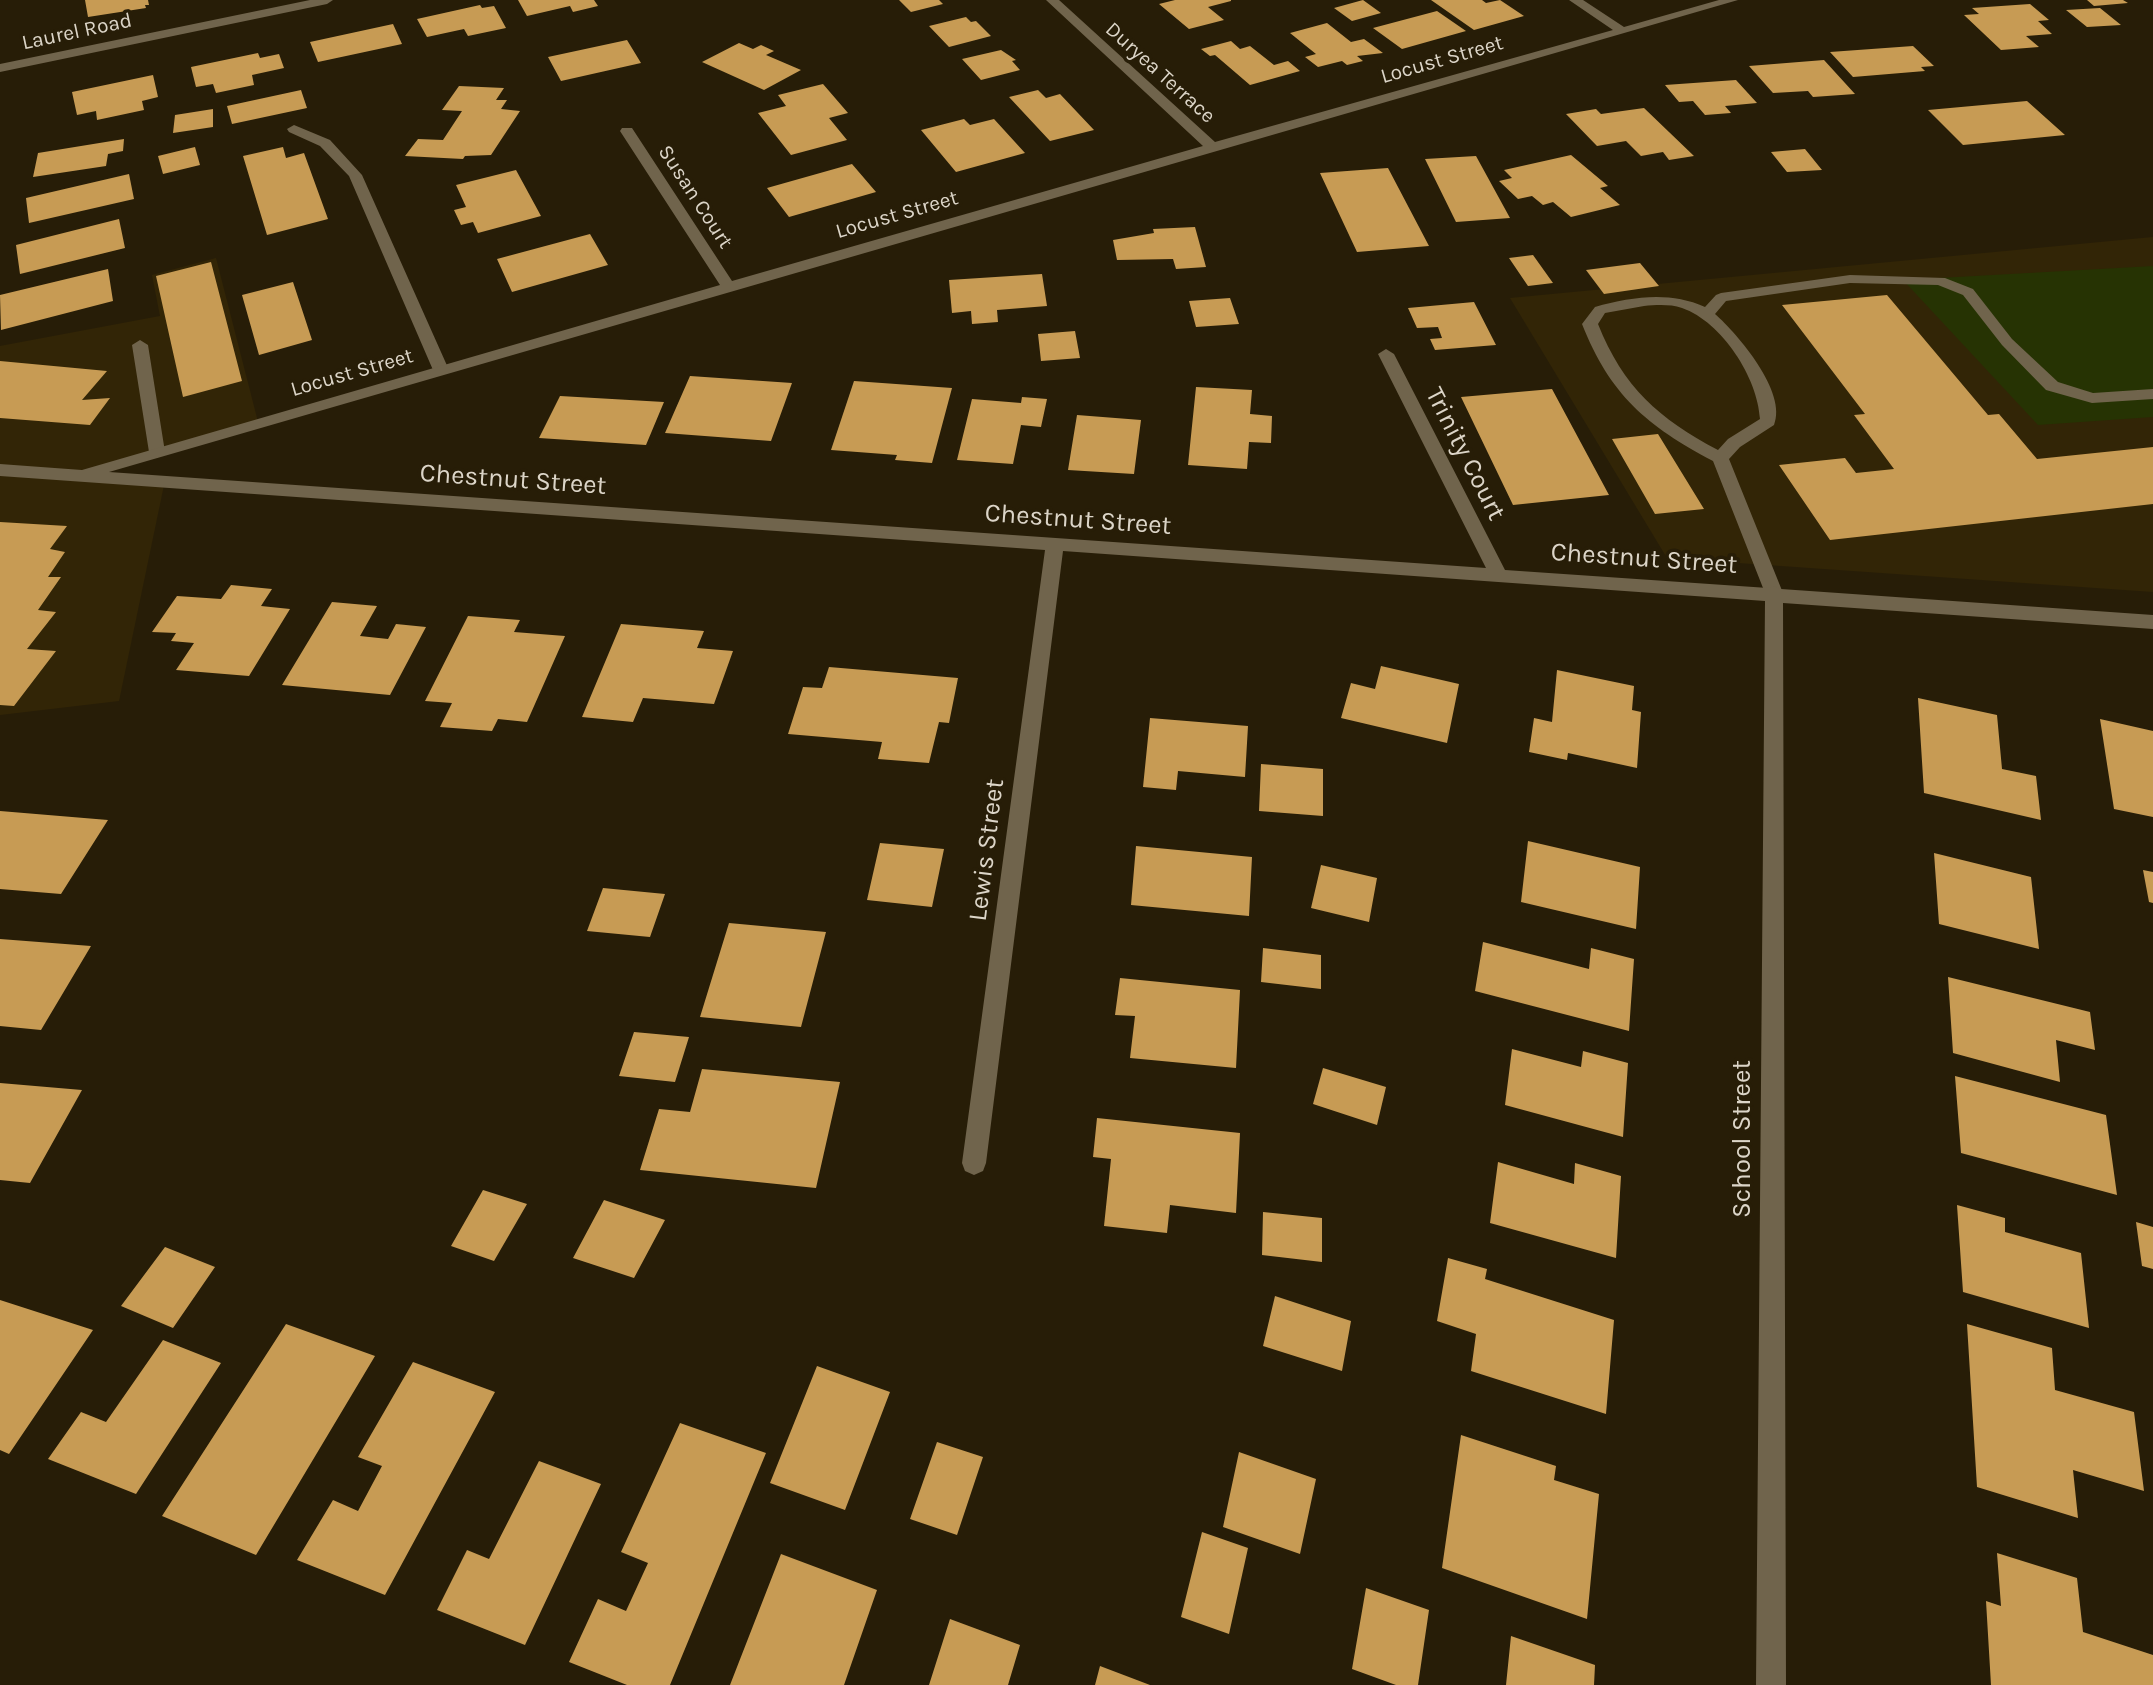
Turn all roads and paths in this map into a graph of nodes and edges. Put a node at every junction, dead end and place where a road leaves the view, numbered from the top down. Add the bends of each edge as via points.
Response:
1 (327, 0) edge
2 (1052, 0) edge
3 (1575, 0) edge
4 (1732, 0) edge
5 (1623, 31) junction
6 (0, 68) edge
7 (295, 129) dead end
8 (627, 131) dead end
9 (1212, 147) junction
10 (728, 286) junction
11 (1707, 315) junction
12 (140, 345) dead end
13 (1386, 354) dead end
14 (441, 370) junction
15 (2153, 394) edge
16 (157, 452) junction
17 (1720, 458) junction
18 (0, 470) edge
19 (75, 476) junction
20 (1055, 544) junction
21 (1499, 576) junction
22 (1774, 593) junction
23 (2153, 622) edge
24 (974, 1163) dead end
25 (1771, 1685) edge

1 - 6 street, Laurel Road
2 - 9 street, Duryea Terrace
3 - 5 street
4 - 5 street, Locust Street
5 - 9 street, Locust Street
7 - 14 street via 325,143 355,175
8 - 10 street, Susan Court
9 - 10 street, Locust Street
10 - 14 street, Locust Street
11 - 15 street via 1721,298 1730,296 1850,279 1940,281 1968,292 2007,342 2053,386 2092,398
11 - 17 street via 1734,341 1766,396 1768,421
11 - 17 street via 1688,305 1664,301 1601,310 1590,324 1625,388 1650,415
12 - 16 street
13 - 21 street, Trinity Court
14 - 16 street, Locust Street
16 - 19 street, Locust Street
17 - 22 street
18 - 19 street, Chestnut Street
19 - 20 street, Chestnut Street
20 - 21 street, Chestnut Street
20 - 24 street, Lewis Street
21 - 22 street, Chestnut Street
22 - 23 street, Chestnut Street
22 - 25 street, School Street

